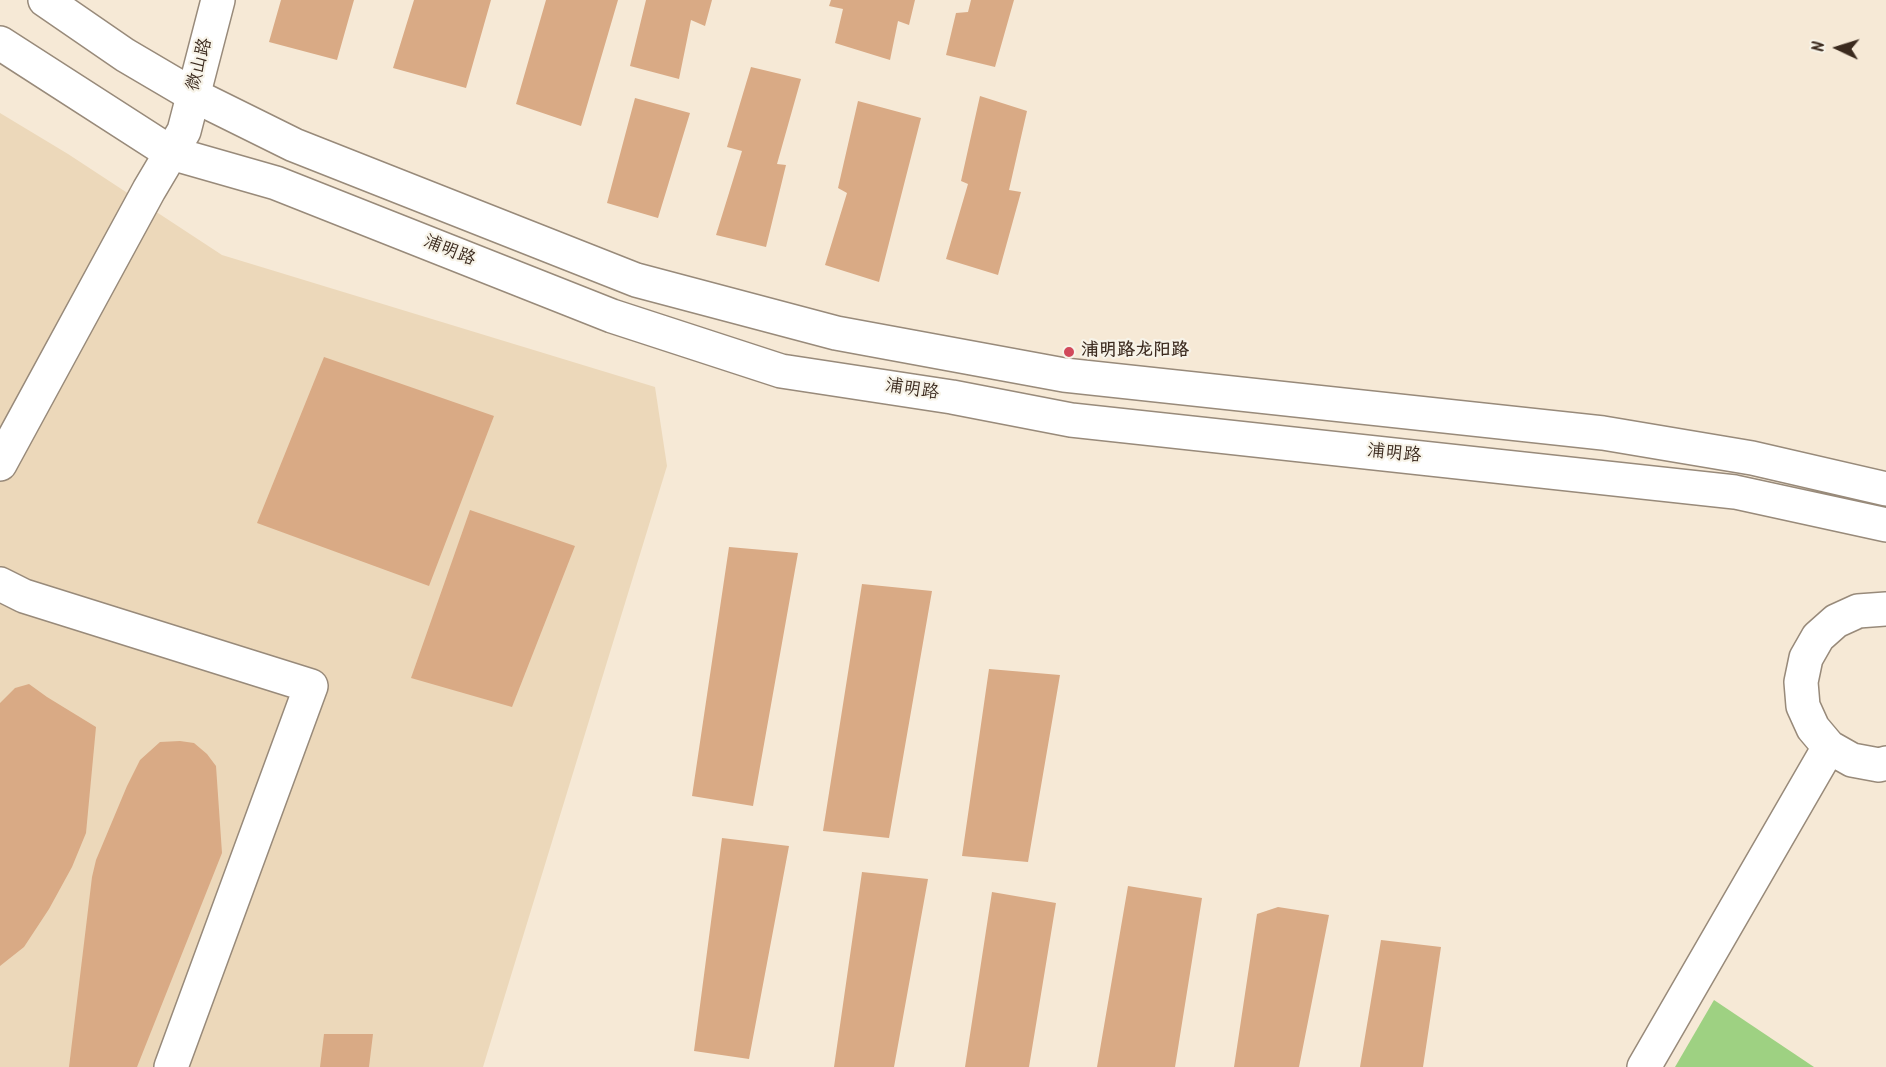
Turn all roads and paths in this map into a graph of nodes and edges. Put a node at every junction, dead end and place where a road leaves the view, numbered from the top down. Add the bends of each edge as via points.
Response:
1 (45, 0) edge
2 (218, 0) edge
3 (0, 43) edge
4 (193, 95) junction
5 (177, 142) junction
6 (0, 464) edge
7 (1886, 489) edge
8 (1886, 525) edge
9 (0, 584) edge
10 (1886, 609) edge
11 (1829, 747) junction
12 (1886, 763) edge
13 (171, 1067) edge
14 (1644, 1067) edge

1 - 4 main road via 125,55
2 - 4 main road, 微山路
3 - 5 main road, 浦明路
4 - 5 main road, 微山路
4 - 7 main road via 294,145 636,280 836,333 1064,375 1603,433 1752,458
5 - 6 main road, 微山路
5 - 8 main road, 浦明路 via 612,316 781,371 1071,420 1735,492
9 - 13 main road via 24,596 311,686
10 - 11 main road via 1858,611 1836,621 1818,637 1806,658 1801,682 1803,706 1813,728
11 - 12 main road via 1852,760
11 - 14 main road

